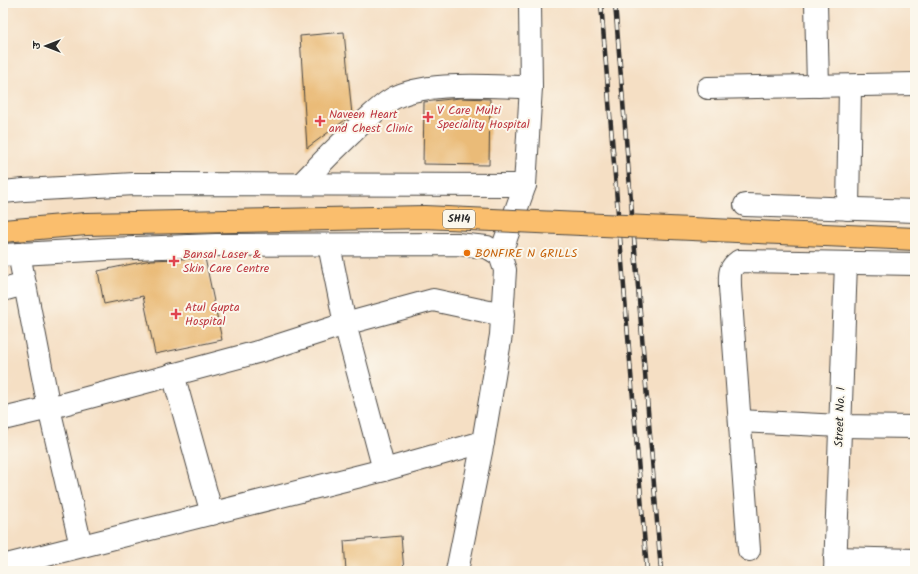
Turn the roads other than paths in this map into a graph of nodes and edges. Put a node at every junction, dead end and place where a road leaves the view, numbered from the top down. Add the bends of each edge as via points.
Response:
1 (530, 3) edge
2 (816, 3) edge
3 (915, 84) edge
4 (818, 86) junction
5 (850, 86) junction
6 (531, 87) junction
7 (708, 88) dead end
8 (301, 184) junction
9 (525, 185) junction
10 (3, 192) edge
11 (745, 205) dead end
12 (848, 209) junction
13 (915, 211) edge
14 (3, 231) edge
15 (915, 239) edge
16 (329, 245) junction
17 (11, 255) edge
18 (500, 255) junction
19 (846, 262) junction
20 (915, 264) edge
21 (25, 284) junction
22 (3, 290) edge
23 (503, 315) junction
24 (345, 324) junction
25 (173, 374) junction
26 (49, 408) junction
27 (3, 418) edge
28 (740, 422) junction
29 (840, 426) junction
30 (915, 427) edge
31 (482, 442) junction
32 (384, 470) junction
33 (212, 514) junction
34 (81, 546) junction
35 (749, 550) dead end
36 (915, 560) edge
37 (835, 565) edge
38 (3, 566) edge
39 (457, 571) edge

1 - 6 street
2 - 4 street
3 - 5 street
4 - 5 street
4 - 7 street
5 - 12 street
6 - 8 street via 450,86 418,90 393,99 330,153
6 - 9 street
8 - 9 street
8 - 10 street via 135,184
9 - 18 street
11 - 12 street
12 - 13 street
14 - 15 main road, SH14, bridge via 86,224 424,217
16 - 17 street via 216,245
16 - 18 street via 457,244 487,247
16 - 24 street
17 - 21 street
18 - 23 street via 505,270
19 - 20 street
19 - 28 street via 739,261 732,266 730,287
19 - 29 street, Street No. 1
21 - 22 street
21 - 26 street
23 - 24 street via 433,300
23 - 31 street via 502,335
24 - 25 street via 261,351
24 - 32 street
25 - 26 street
25 - 33 street
26 - 27 street
26 - 34 street
28 - 29 street
28 - 35 street
29 - 30 street
29 - 37 street, Street No. 1
31 - 32 street
31 - 39 street
32 - 33 street
33 - 34 street
34 - 38 street
36 - 37 street

